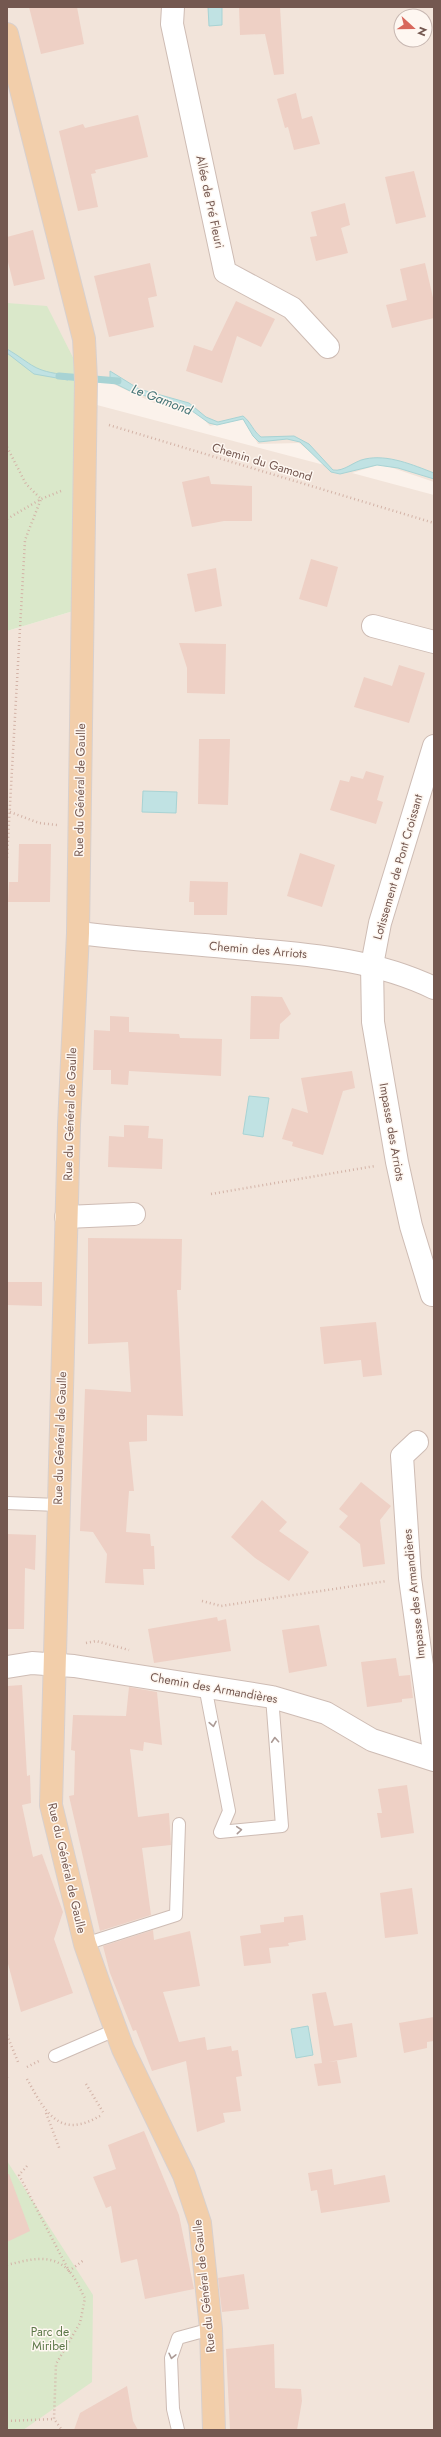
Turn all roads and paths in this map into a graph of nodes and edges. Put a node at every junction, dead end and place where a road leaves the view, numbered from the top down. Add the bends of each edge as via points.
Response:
1 (173, 7) edge
2 (7, 34) edge
3 (328, 347) dead end
4 (85, 418) junction
5 (7, 447) edge
6 (84, 483) junction
7 (42, 498) junction
8 (7, 518) edge
9 (434, 523) edge
10 (374, 626) dead end
11 (434, 642) edge
12 (434, 746) edge
13 (10, 812) junction
14 (79, 825) junction
15 (7, 858) edge
16 (78, 933) junction
17 (372, 965) junction
18 (434, 988) edge
19 (397, 1162) junction
20 (211, 1194) dead end
21 (134, 1214) dead end
22 (66, 1217) junction
23 (432, 1295) dead end
24 (417, 1442) dead end
25 (7, 1503) edge
26 (58, 1505) junction
27 (410, 1578) junction
28 (202, 1600) dead end
29 (54, 1664) junction
30 (7, 1667) edge
31 (206, 1686) junction
32 (272, 1697) junction
33 (434, 1752) edge
34 (434, 1760) edge
35 (179, 1824) dead end
36 (85, 1944) junction
37 (115, 2030) junction
38 (7, 2035) edge
39 (55, 2056) dead end
40 (18, 2062) dead end
41 (35, 2063) dead end
42 (27, 2067) dead end
43 (27, 2079) dead end
44 (86, 2084) dead end
45 (46, 2112) junction
46 (103, 2112) dead end
47 (100, 2116) dead end
48 (60, 2150) dead end
49 (27, 2166) dead end
50 (84, 2260) dead end
51 (7, 2265) edge
52 (69, 2271) junction
53 (211, 2329) junction
54 (54, 2419) junction
55 (7, 2421) edge
56 (62, 2430) edge
57 (178, 2430) edge
58 (214, 2430) edge

1 - 3 street, Allée de Pré Fleuri via 172,24 225,272 292,308
2 - 4 main road, Rue du Général de Gaulle via 84,339
4 - 6 main road, Rue du Général de Gaulle
4 - 9 path, Chemin du Gamond
5 - 7 path via 26,484
6 - 7 path
6 - 14 main road, Rue du Général de Gaulle
7 - 8 path
7 - 13 path via 25,540
10 - 11 street
12 - 17 street, Lotissement de Pont Croissant via 380,923
13 - 14 path via 39,823
13 - 15 path
14 - 16 main road, Rue du Général de Gaulle
16 - 17 street, Chemin des Arriots via 324,956
16 - 22 main road, Rue du Général de Gaulle
17 - 18 street, Chemin des Arriots
17 - 19 street, Impasse des Arriots via 373,1022
19 - 20 path
19 - 23 street, Impasse des Arriots via 411,1226
21 - 22 street
22 - 26 main road, Rue du Général de Gaulle
24 - 27 street, Impasse des Armandières via 402,1456
25 - 26 lane
26 - 29 main road, Rue du Général de Gaulle
27 - 28 path via 221,1606
27 - 33 street, Impasse des Armandières
29 - 30 street, Chemin des Armandières via 32,1663
29 - 31 street, Chemin des Armandières
29 - 36 main road, Rue du Général de Gaulle via 51,1806
31 - 32 street, Chemin des Armandières
31 -> 32 lane via 229,1811 220,1832 282,1826
32 - 34 street, Chemin des Armandières via 326,1714 372,1740
35 - 36 lane via 176,1915
36 - 37 main road, Rue du Général de Gaulle
37 - 39 lane
37 - 53 main road, Rue du Général de Gaulle via 184,2175 200,2223
38 - 40 path
41 - 42 path
43 - 45 path
44 - 46 path
45 - 47 path via 61,2123 79,2125
45 - 48 path
49 - 52 path via 19,2175
50 - 52 path
51 - 52 path via 33,2258 53,2260
52 - 54 path via 85,2298 80,2324 56,2364
53 -> 57 lane via 178,2338 171,2358 173,2409
53 - 58 main road, Rue du Général de Gaulle
54 - 55 path
54 - 56 path

